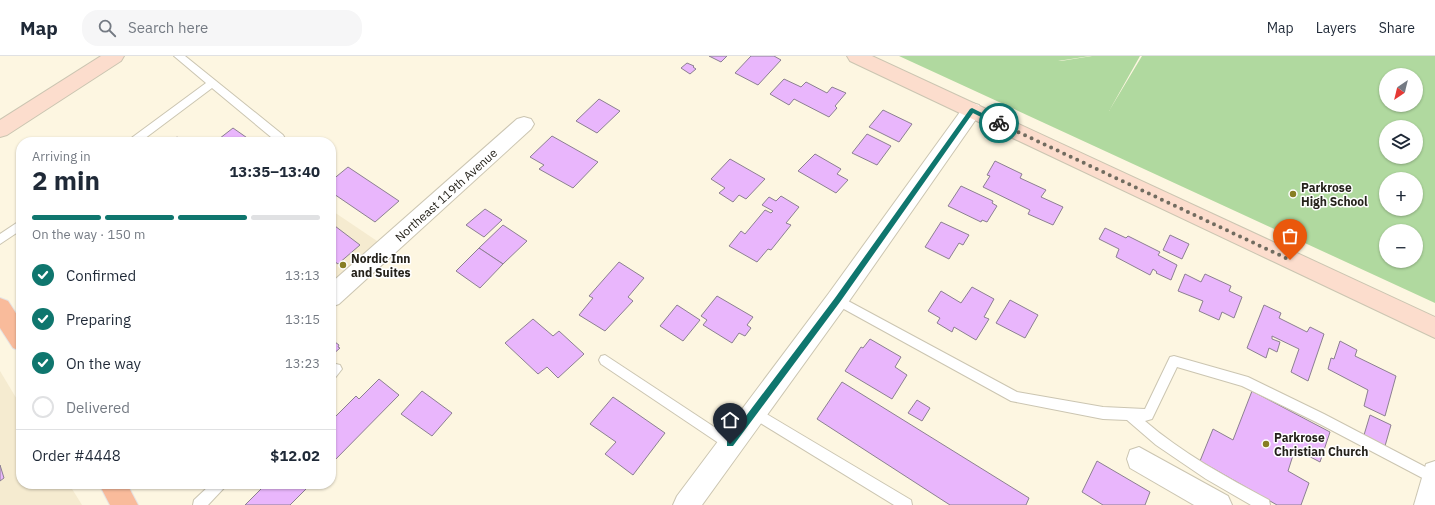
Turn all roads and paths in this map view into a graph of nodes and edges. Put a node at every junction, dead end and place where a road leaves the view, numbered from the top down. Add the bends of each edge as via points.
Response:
1 (115, 56) edge
2 (179, 56) edge
3 (856, 56) edge
4 (212, 83) junction
5 (972, 110) junction
6 (524, 124) dead end
7 (0, 130) edge
8 (140, 137) edge
9 (279, 137) edge
10 (16, 228) edge
11 (0, 240) edge
12 (336, 293) edge
13 (837, 300) junction
14 (0, 308) edge
15 (1435, 328) edge
16 (16, 333) edge
17 (605, 360) dead end
18 (753, 412) junction
19 (1128, 414) junction
20 (730, 444) junction
21 (1139, 459) dead end
22 (1434, 475) edge
23 (215, 489) edge
24 (199, 505) edge
25 (686, 505) edge
26 (906, 505) edge
27 (1219, 505) edge
28 (1264, 505) edge
29 (1427, 505) edge

1 - 7 street
2 - 4 lane
3 - 5 street
4 - 8 lane
4 - 9 lane
5 - 13 street
5 - 15 street
6 - 12 street, Northeast 119th Avenue
10 - 11 lane
13 - 18 street
13 - 19 lane via 1015,397 1103,413
14 - 16 main road
17 - 20 lane
18 - 20 street
18 - 26 lane
19 - 22 lane via 1148,415 1174,361 1244,381
19 - 28 lane via 1149,433 1199,469
20 - 25 street
21 - 27 street
22 - 29 street
23 - 24 lane

